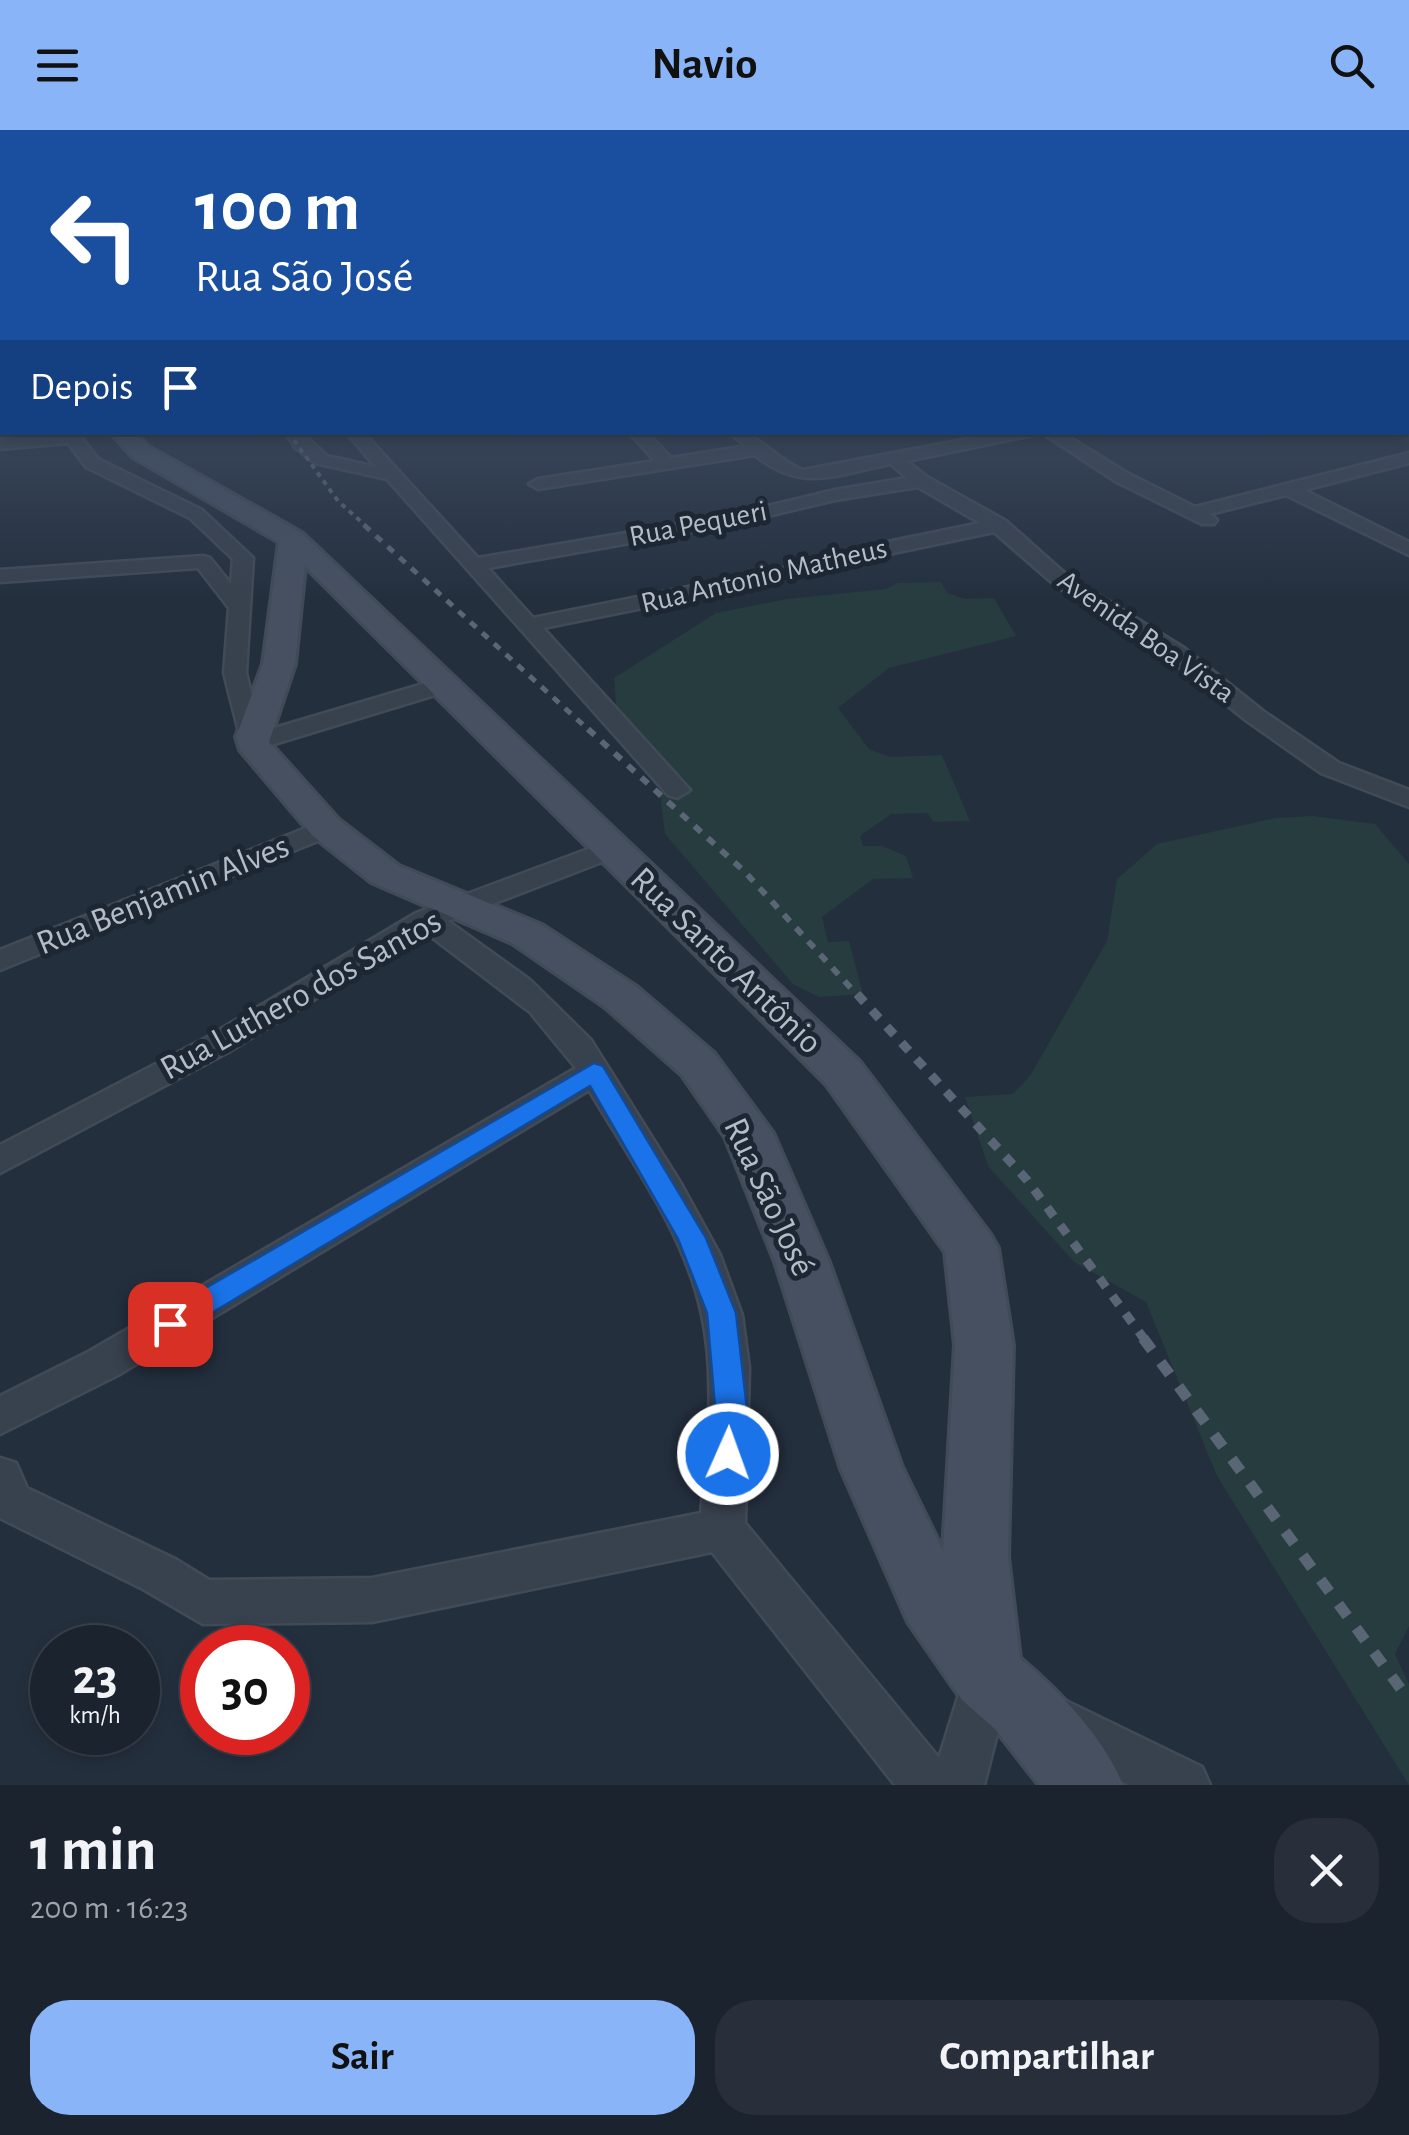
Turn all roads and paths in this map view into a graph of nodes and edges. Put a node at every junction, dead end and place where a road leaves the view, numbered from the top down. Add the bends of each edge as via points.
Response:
1 (77, 445) edge
2 (134, 445) edge
3 (302, 445) edge
4 (365, 445) edge
5 (649, 445) edge
6 (757, 445) edge
7 (770, 445) edge
8 (963, 445) edge
9 (1070, 445) edge
10 (764, 450) junction
11 (894, 458) junction
12 (1409, 458) edge
13 (667, 464) junction
14 (388, 474) junction
15 (921, 480) junction
16 (538, 484) dead end
17 (1286, 488) junction
18 (1192, 513) junction
19 (999, 525) junction
20 (1221, 527) dead end
21 (1409, 530) edge
22 (1378, 535) junction
23 (293, 539) junction
24 (1409, 550) edge
25 (473, 565) junction
26 (0, 576) edge
27 (240, 608) junction
28 (528, 625) junction
29 (440, 686) junction
30 (252, 743) junction
31 (677, 790) dead end
32 (1409, 799) edge
33 (326, 828) junction
34 (610, 849) junction
35 (444, 912) junction
36 (0, 961) edge
37 (594, 1072) junction
38 (0, 1160) edge
39 (0, 1416) edge
40 (0, 1478) edge
41 (722, 1528) junction
42 (1004, 1690) junction
43 (928, 1785) edge
44 (958, 1785) edge
45 (1086, 1785) edge
46 (1184, 1785) edge

1 - 27 street, Rua São José via 92,463 196,514 243,558
2 - 23 main road, Rua Santo Antônio
3 - 14 street via 322,461
4 - 14 street
5 - 13 street
6 - 10 street
7 - 10 street
8 - 11 street
9 - 18 street
10 - 11 street via 786,472 803,475
10 - 13 street
11 - 15 street, Avenida Boa Vista
12 - 17 street
13 - 16 street
14 - 25 street
15 - 19 street, Avenida Boa Vista
15 - 25 street, Rua Pequeri
17 - 18 street
17 - 22 street
18 - 20 street
19 - 28 street, Rua Antonio Matheus via 830,566
19 - 32 street, Avenida Boa Vista via 1062,581 1176,653 1330,768
21 - 22 street
22 - 24 street
23 - 29 main road, Rua Santo Antônio
23 - 30 main road via 270,700
25 - 28 street
26 - 27 street via 203,562
27 - 30 street, Rua São José via 235,674
28 - 31 street
29 - 30 street
29 - 34 main road, Rua Santo Antônio
30 - 33 main road, Rua São José
33 - 35 main road, Rua São José
33 - 36 street, Rua Benjamin Alves
34 - 35 street, Rua Luthero dos Santos
34 - 42 main road, Rua Santo Antônio via 842,1073 970,1248 984,1345 975,1557
35 - 37 street, Rua São José via 578,1042
35 - 38 street, Rua Luthero dos Santos via 217,1045
35 - 42 main road, Rua São José via 528,934 621,997 698,1064 748,1132 802,1262 872,1470 932,1600
37 - 39 street via 104,1362
37 - 41 street, Rua São José via 692,1238 722,1313 732,1418
40 - 41 street via 11,1502 203,1602 372,1600
41 - 43 street
42 - 44 street
42 - 45 main road, Rua São José
42 - 46 street

